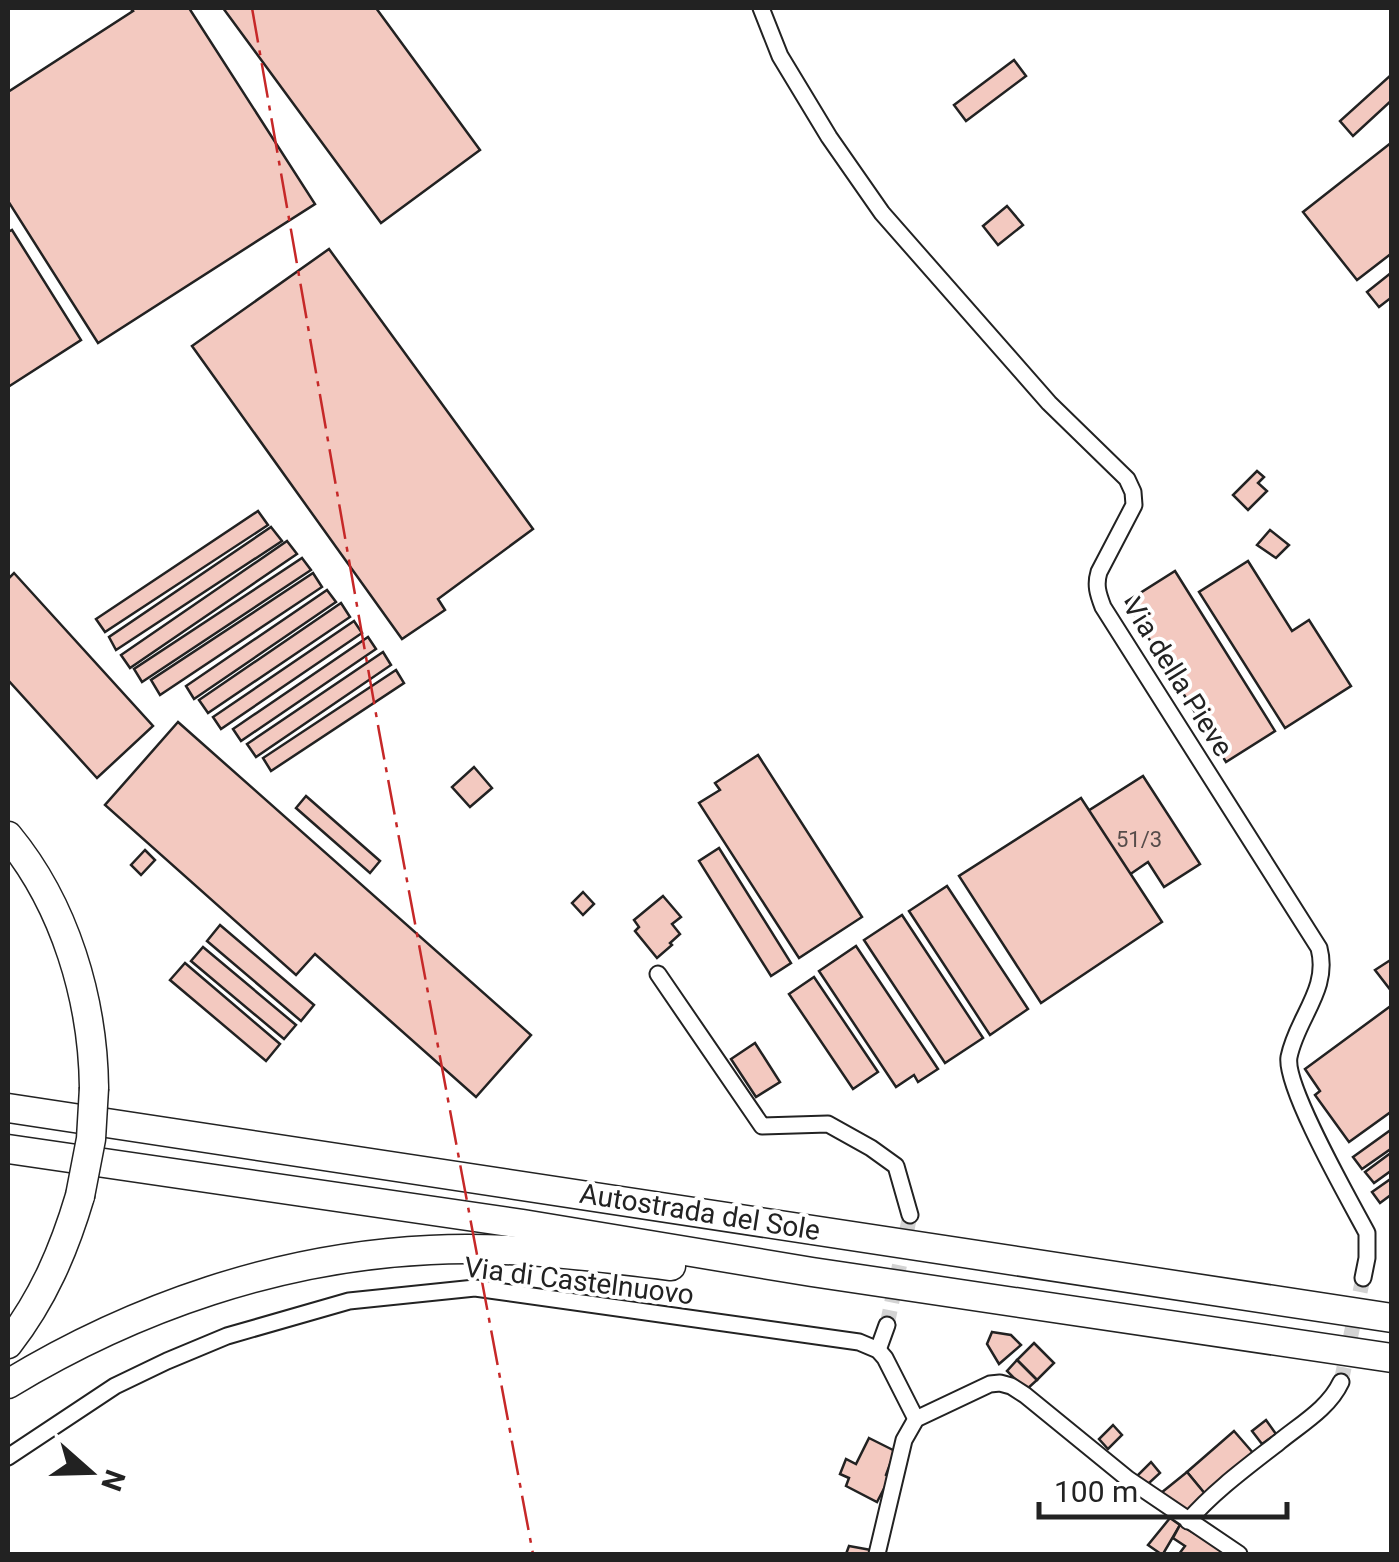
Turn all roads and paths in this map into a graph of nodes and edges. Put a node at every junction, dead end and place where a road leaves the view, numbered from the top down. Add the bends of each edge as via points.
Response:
1 (761, 8) edge
2 (8, 836) edge
3 (8, 862) edge
4 (658, 974) dead end
5 (87, 1087) junction
6 (8, 1108) edge
7 (8, 1150) edge
8 (73, 1194) junction
9 (910, 1215) tunnel mouth
10 (812, 1272) junction
11 (1363, 1278) tunnel mouth
12 (1392, 1318) edge
13 (8, 1319) edge
14 (887, 1325) tunnel mouth
15 (8, 1344) edge
16 (878, 1350) junction
17 (1392, 1358) edge
18 (1341, 1382) tunnel mouth
19 (8, 1384) edge
20 (916, 1419) junction
21 (8, 1456) edge
22 (1188, 1521) junction
23 (877, 1554) edge
24 (1239, 1554) edge

1 - 11 street, Via della Pieve via 780,56 882,213 1048,402 1128,479 1134,505 1099,572 1099,595 1320,948 1319,986 1288,1061 1296,1093 1367,1233
2 - 5 highway via 54,912 80,977 94,1055
3 - 5 highway via 63,975
4 - 9 street via 762,1126 828,1124 871,1148 896,1166
5 - 8 highway
6 - 12 highway, Autostrada del Sole
7 - 10 highway, Autostrada del Sole
8 - 13 highway
8 - 15 highway via 67,1240
10 - 17 highway, Autostrada del Sole
10 - 19 highway via 756,1276 515,1250 334,1260 175,1302
14 - 16 street
16 - 20 street
16 - 21 street, Via di Castelnuovo via 859,1342 475,1288 348,1301 226,1336 167,1361 115,1386
18 - 22 street via 1320,1410
20 - 22 street via 990,1384 1011,1386
20 - 23 street via 904,1440
22 - 24 street

